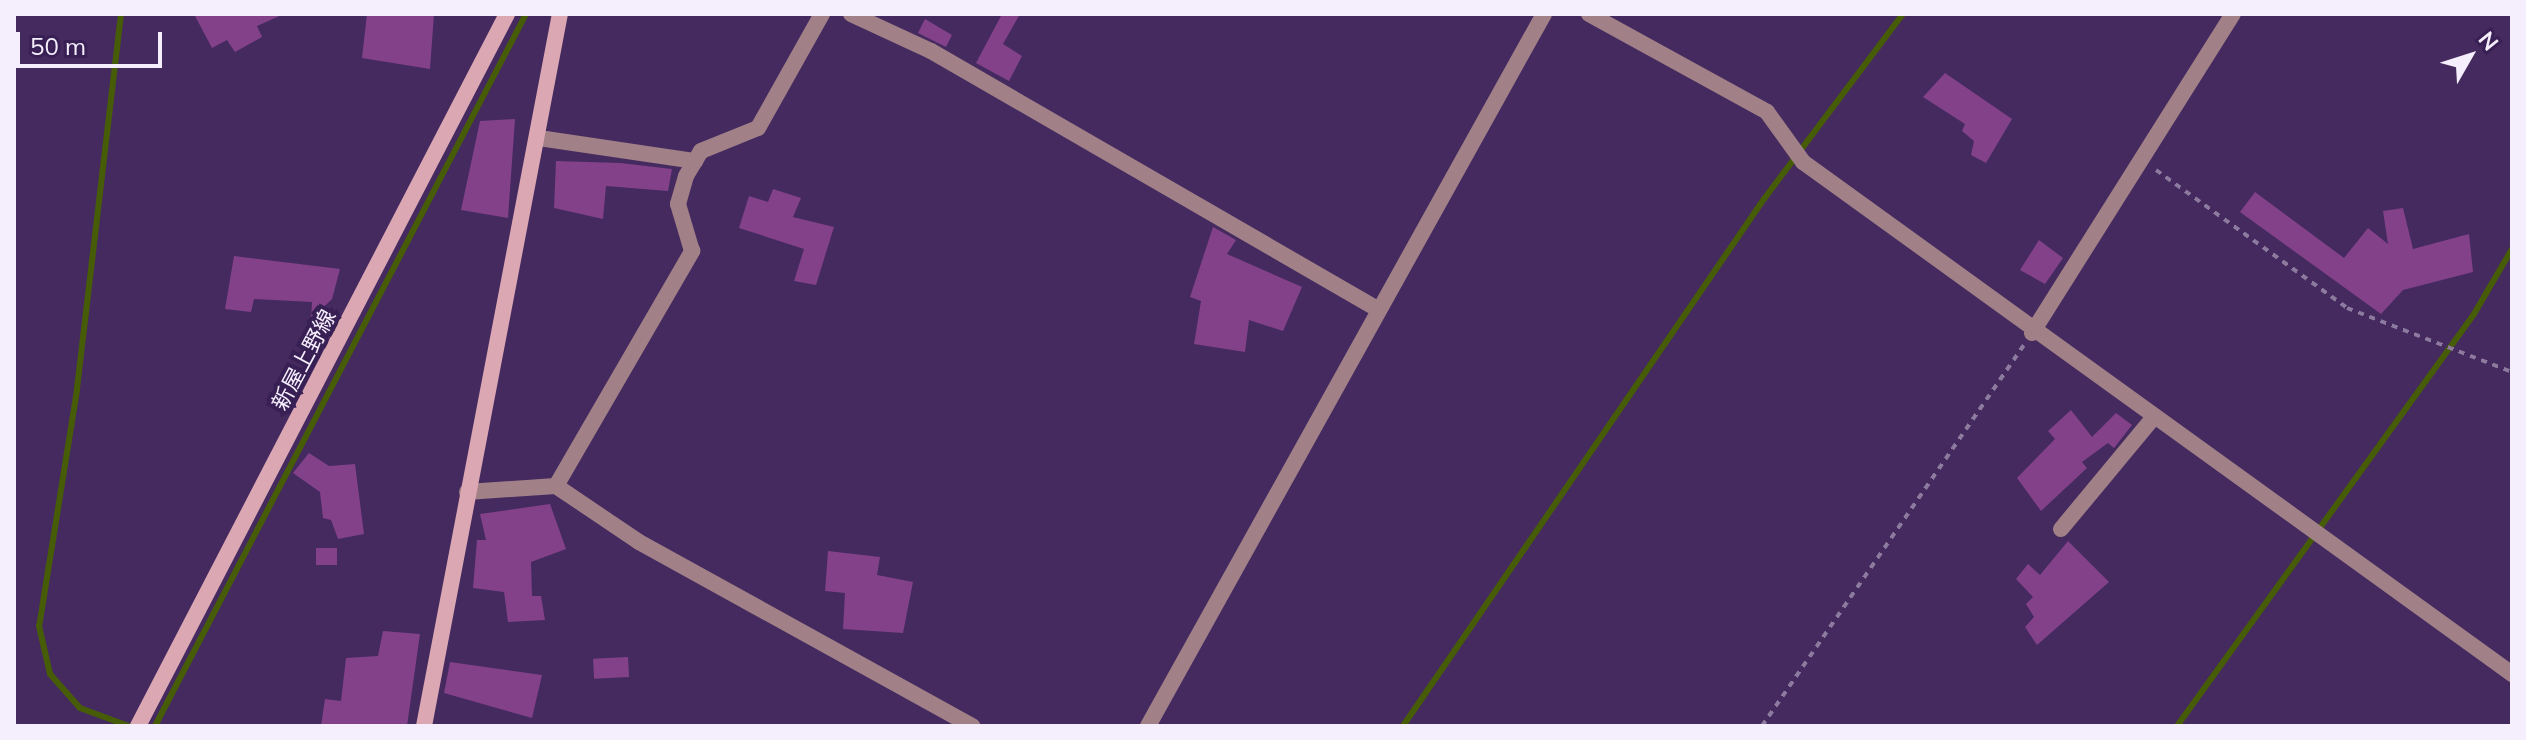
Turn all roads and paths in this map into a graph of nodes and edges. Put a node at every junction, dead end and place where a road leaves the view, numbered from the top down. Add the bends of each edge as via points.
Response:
1 (507, 14) edge
2 (560, 14) edge
3 (822, 14) edge
4 (851, 14) edge
5 (1544, 14) edge
6 (1589, 14) edge
7 (2233, 14) edge
8 (539, 138) junction
9 (2141, 159) junction
10 (695, 161) junction
11 (1379, 310) junction
12 (2032, 333) junction
13 (2512, 372) edge
14 (2153, 418) junction
15 (556, 486) junction
16 (467, 492) junction
17 (2061, 529) dead end
18 (2512, 674) edge
19 (138, 726) edge
20 (424, 726) edge
21 (973, 726) edge
22 (1148, 726) edge
23 (1762, 726) edge

1 - 19 main road, 新屋上野線
2 - 8 main road
3 - 10 street via 758,128 725,138
4 - 11 street via 931,51
5 - 11 street
6 - 12 street via 1767,112 1803,162
7 - 9 street
8 - 10 street
8 - 16 main road
9 - 12 street
9 - 13 path via 2347,308
10 - 15 street via 678,204 692,251
11 - 22 street
12 - 14 street
12 - 23 path
14 - 17 street
14 - 18 street
15 - 16 street
15 - 21 street via 639,542
16 - 20 main road

